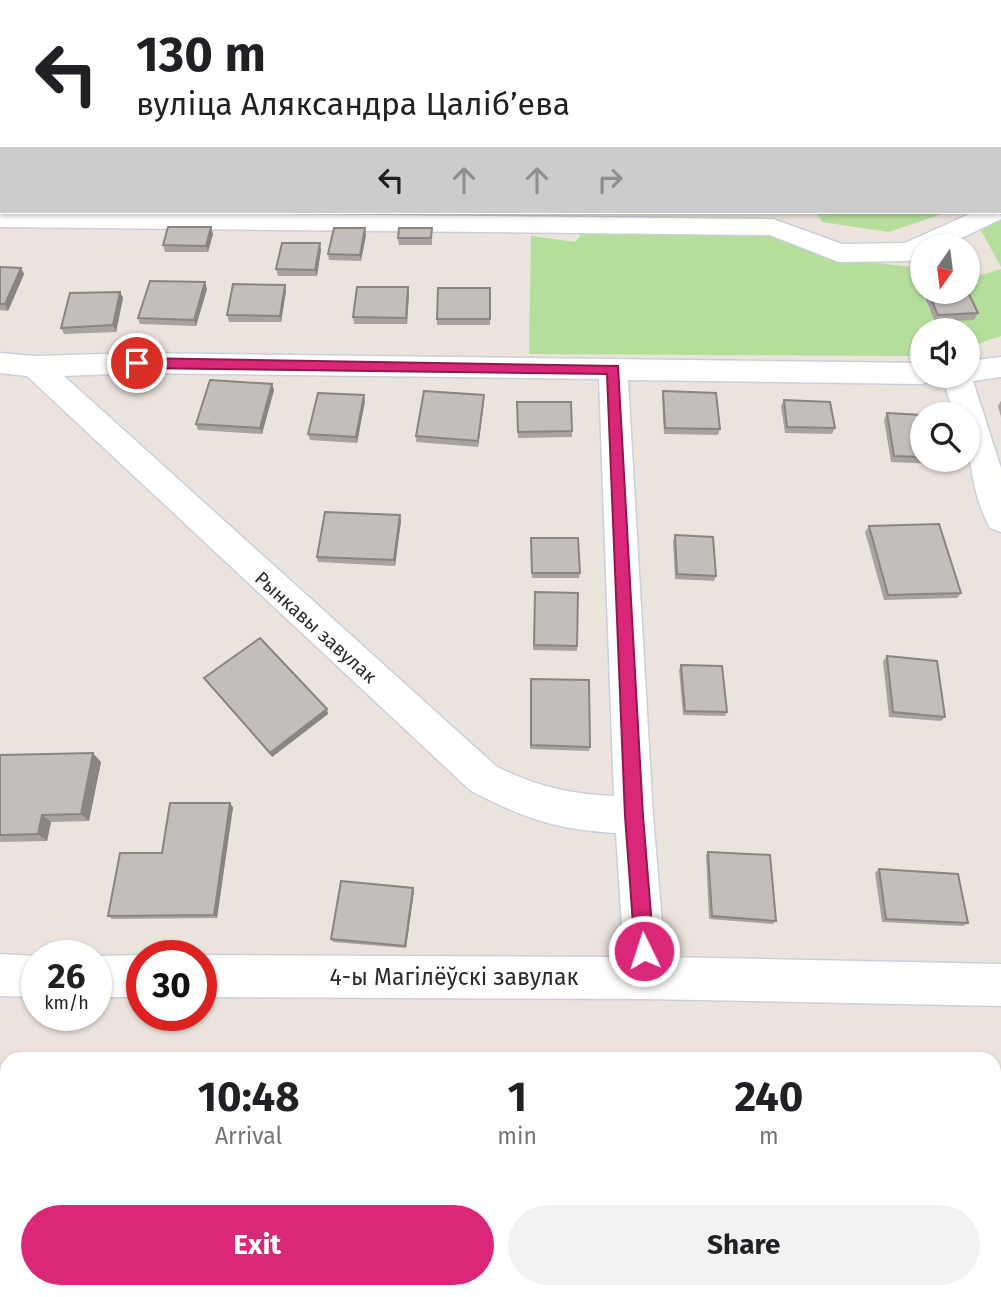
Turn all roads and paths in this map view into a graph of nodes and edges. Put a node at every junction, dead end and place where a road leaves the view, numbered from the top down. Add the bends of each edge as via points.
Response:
1 (990, 214) edge
2 (0, 219) edge
3 (0, 363) edge
4 (35, 366) junction
5 (1001, 367) edge
6 (613, 370) junction
7 (980, 370) edge
8 (910, 373) edge
9 (961, 388) edge
10 (1001, 519) edge
11 (634, 816) junction
12 (0, 975) edge
13 (21, 976) edge
14 (217, 976) edge
15 (646, 978) junction
16 (1001, 985) edge

1 - 2 street via 909,252 839,253 773,227
3 - 4 street
4 - 6 street via 137,363
4 - 11 street, Рынкавы завулак via 484,779 528,801 585,813
5 - 7 street
6 - 8 street
6 - 11 street
9 - 10 street
11 - 15 street
12 - 13 street
14 - 15 street, 4-ы Магілёўскі завулак
15 - 16 street, 4-ы Магілёўскі завулак

